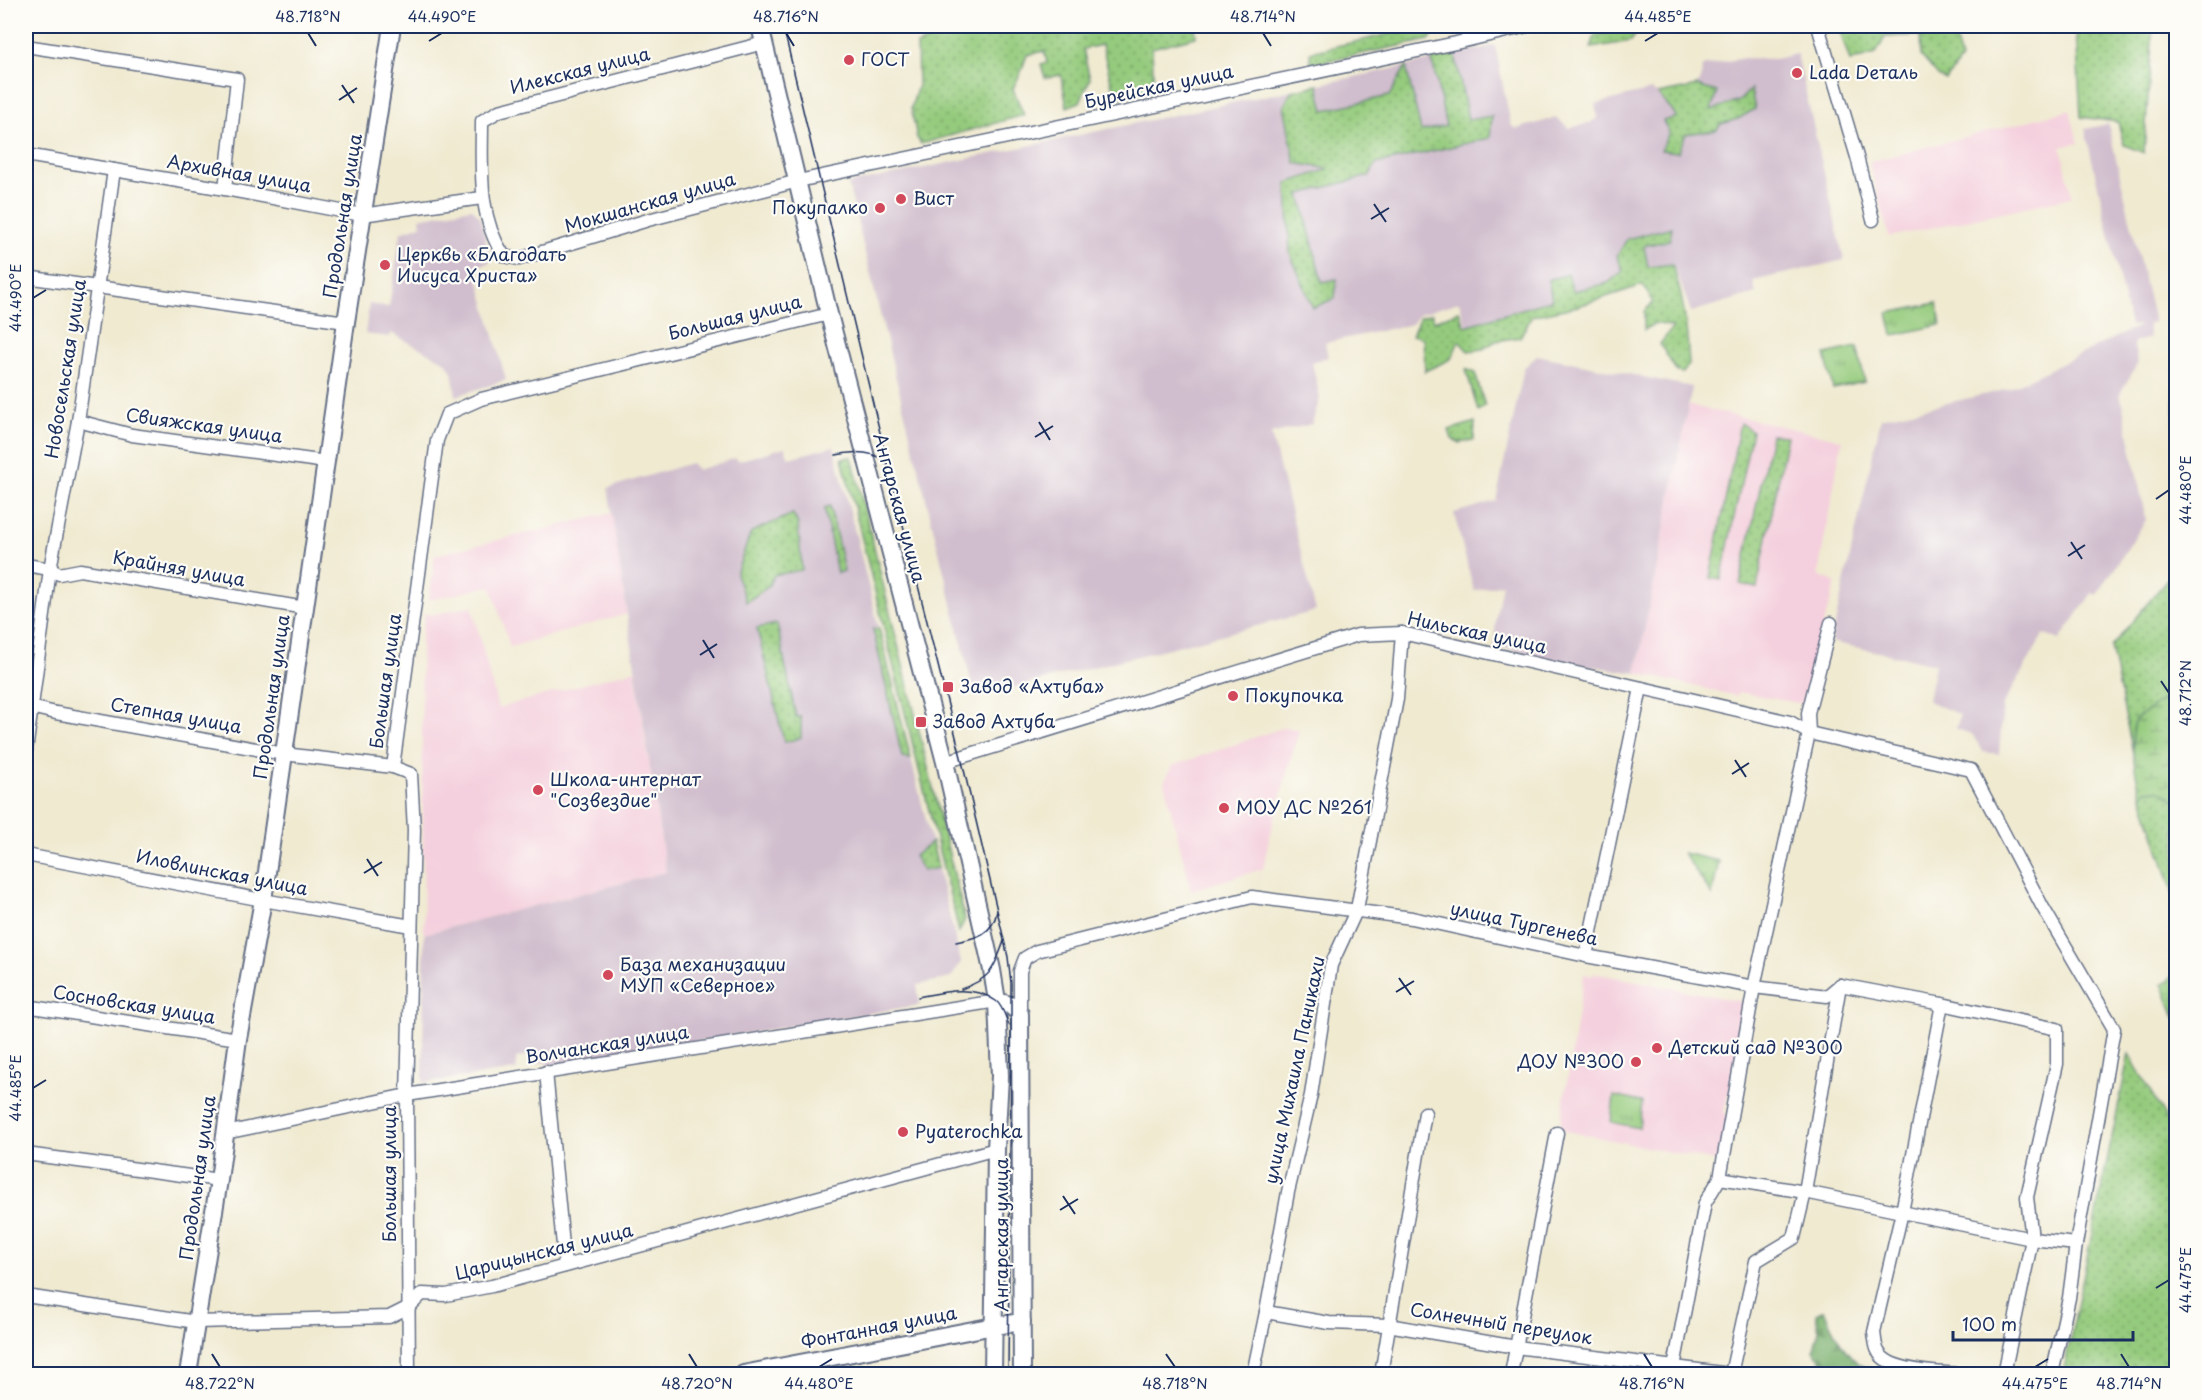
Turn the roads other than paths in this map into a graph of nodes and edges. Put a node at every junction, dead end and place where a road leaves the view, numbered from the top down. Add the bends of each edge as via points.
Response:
1 (392, 26) edge
2 (760, 26) edge
3 (1527, 26) edge
4 (1818, 26) edge
5 (764, 43) junction
6 (26, 46) edge
7 (26, 155) edge
8 (114, 170) junction
9 (798, 181) junction
10 (225, 189) junction
11 (482, 198) junction
12 (362, 215) junction
13 (1873, 220) dead end
14 (26, 277) edge
15 (97, 288) junction
16 (829, 314) junction
17 (346, 322) junction
18 (78, 422) junction
19 (326, 462) junction
20 (26, 565) edge
21 (50, 569) junction
22 (305, 608) junction
23 (1831, 623) dead end
24 (1402, 633) junction
25 (1641, 688) junction
26 (29, 706) edge
27 (1809, 733) junction
28 (26, 751) edge
29 (284, 754) junction
30 (945, 762) junction
31 (393, 767) junction
32 (26, 855) edge
33 (262, 900) junction
34 (1357, 909) junction
35 (411, 926) junction
36 (1586, 956) junction
37 (1840, 986) junction
38 (1754, 987) junction
39 (1942, 1004) junction
40 (1012, 1005) junction
41 (26, 1006) edge
42 (238, 1039) junction
43 (546, 1072) junction
44 (407, 1095) junction
45 (1425, 1113) dead end
46 (225, 1133) junction
47 (1557, 1133) dead end
48 (996, 1149) junction
49 (26, 1154) edge
50 (1720, 1178) junction
51 (219, 1180) junction
52 (1805, 1192) junction
53 (1902, 1212) junction
54 (2032, 1239) junction
55 (2076, 1244) junction
56 (565, 1266) junction
57 (26, 1296) edge
58 (409, 1307) junction
59 (1266, 1312) junction
60 (196, 1322) junction
61 (1022, 1322) junction
62 (1389, 1325) junction
63 (994, 1326) junction
64 (1516, 1347) junction
65 (815, 1367) edge
66 (1674, 1367) junction
67 (1660, 1370) edge
68 (188, 1374) edge
69 (409, 1374) edge
70 (743, 1374) edge
71 (993, 1374) edge
72 (1022, 1374) edge
73 (1252, 1374) edge
74 (1381, 1374) edge
75 (1511, 1374) edge
76 (1731, 1374) edge
77 (1962, 1374) edge
78 (2004, 1374) edge
79 (2052, 1374) edge

1 - 12 main road, Продольная улица
2 - 5 main road, Ангарская улица
3 - 9 street, Бурейская улица
4 - 13 street
5 - 9 main road, Ангарская улица
5 - 11 street, Илекская улица via 499,111 482,121
6 - 10 street via 237,79
7 - 8 street, Архивная улица
8 - 10 street, Архивная улица
8 - 15 street, Новосельская улица
9 - 11 street, Мокшанская улица via 519,259 504,256 495,243
9 - 16 main road, Ангарская улица
10 - 12 street, Архивная улица
11 - 12 street, Архивная улица
12 - 17 main road, Продольная улица
14 - 15 street
15 - 17 street
15 - 18 street, Новосельская улица
16 - 30 main road, Ангарская улица
16 - 31 street, Большая улица via 481,399 447,414 437,440
17 - 19 main road, Продольная улица
18 - 19 street, Свияжская улица via 132,435
18 - 21 street, Новосельская улица
19 - 22 main road, Продольная улица
20 - 21 street, Крайняя улица
21 - 22 street, Крайняя улица via 59,574 80,570
21 - 26 street, Новосельская улица
22 - 29 main road, Продольная улица
23 - 27 street via 1808,713
24 - 25 street, Нильская улица
24 - 30 street, Нильская улица via 1358,635
24 - 34 street, улица Михаила Паникахи via 1397,699
25 - 27 street, Нильская улица via 1790,722
25 - 36 street
26 - 28 street, Новосельская улица
26 - 29 street, Степная улица
27 - 38 street
27 - 55 street, Нильская улица via 1971,770 2042,906 2114,1029
29 - 31 street, Степная улица
29 - 33 main road, Продольная улица
30 - 40 main road, Ангарская улица via 984,933
31 - 35 street, Большая улица via 411,774
32 - 33 street, Иловлинская улица
33 - 35 street, Иловлинская улица
33 - 42 main road, Продольная улица
34 - 36 street, улица Тургенева via 1421,919
34 - 40 street, улица Тургенева via 1252,897 1037,951 1025,958
34 - 59 street, улица Михаила Паникахи via 1331,965 1311,1095
35 - 44 street, Большая улица
36 - 38 street, улица Тургенева
37 - 38 street, улица Тургенева via 1827,996
37 - 39 street, улица Тургенева
37 - 52 street
38 - 50 street
39 - 53 street
39 - 54 street, улица Тургенева via 2057,1029 2057,1064 2027,1197
40 - 43 street, Волчанская улица via 972,1007
40 - 48 main road, Ангарская улица via 1000,1076
40 - 61 main road, Ангарская улица
41 - 42 street, Сосновская улица
42 - 46 main road, Продольная улица
43 - 44 street, Волчанская улица
43 - 56 street
44 - 46 street, Волчанская улица
44 - 58 street, Большая улица
45 - 62 street
46 - 51 main road, Продольная улица
47 - 64 street
48 - 56 street, Царицынская улица
48 - 63 main road, Ангарская улица
49 - 51 street
50 - 52 street
50 - 66 street via 1705,1203
51 - 60 main road, Продольная улица
52 - 53 street
52 - 76 street via 1794,1238 1756,1261
53 - 54 street
53 - 77 street via 1874,1332 1877,1350 1883,1358 1900,1366
54 - 55 street
54 - 78 street
55 - 79 street
56 - 58 street, Царицынская улица via 492,1286 446,1295 422,1294
57 - 60 street, Царицынская улица
58 - 60 street, Царицынская улица via 389,1317
58 - 69 street, Большая улица
59 - 62 street, Солнечный переулок via 1329,1323
59 - 73 street, улица Михаила Паникахи
60 - 68 main road, Продольная улица
61 - 63 main road, Фонтанная улица
61 - 72 main road, Ангарская улица
62 - 64 street, Солнечный переулок
62 - 74 street
63 - 65 main road, Фонтанная улица
63 - 71 main road, Ангарская улица
64 - 67 street, Солнечный переулок
64 - 75 street
65 - 70 main road, Фонтанная улица
66 - 67 street, Солнечный переулок
66 - 76 street, Солнечный переулок

